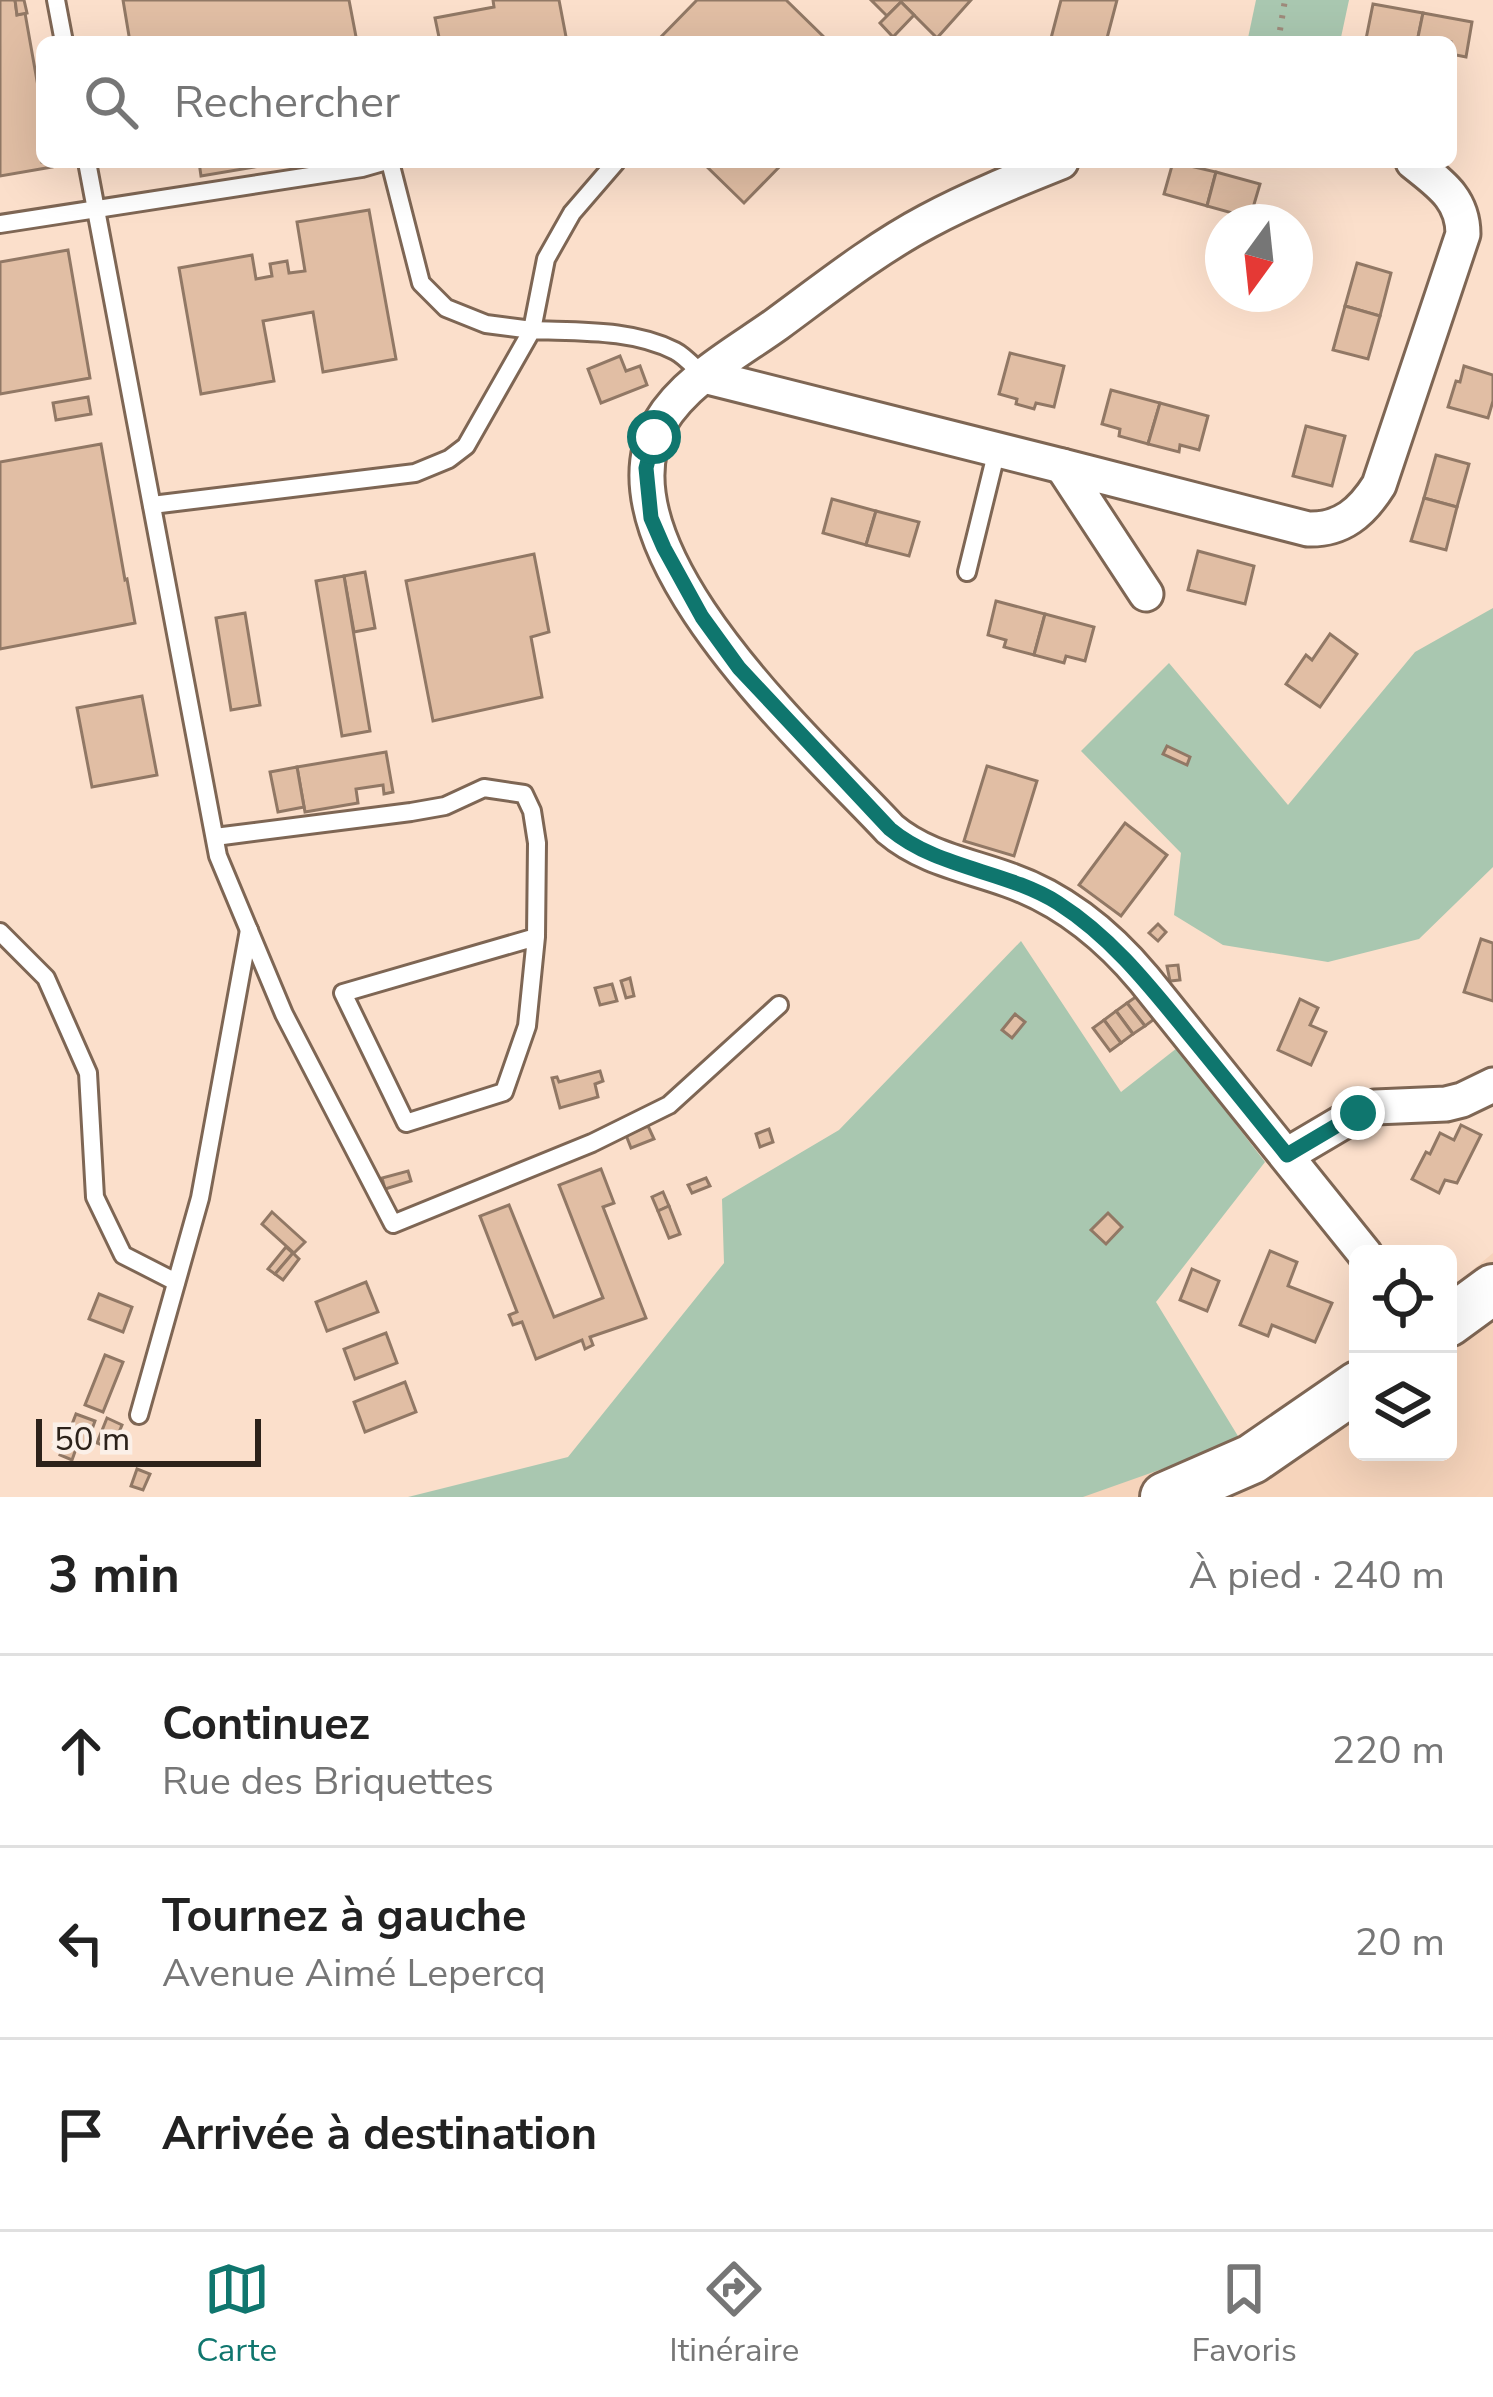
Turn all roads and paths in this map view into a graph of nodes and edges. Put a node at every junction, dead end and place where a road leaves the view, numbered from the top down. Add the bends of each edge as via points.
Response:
1 (56, 0) edge
2 (1285, 0) edge
3 (63, 36) edge
4 (1279, 36) edge
5 (88, 168) edge
6 (362, 168) edge
7 (388, 168) edge
8 (611, 168) edge
9 (1047, 168) edge
10 (1420, 168) edge
11 (95, 207) junction
12 (0, 224) edge
13 (532, 330) junction
14 (704, 376) junction
15 (997, 450) junction
16 (1062, 466) junction
17 (152, 505) junction
18 (967, 572) dead end
19 (1145, 594) dead end
20 (215, 837) junction
21 (249, 929) junction
22 (0, 932) edge
23 (536, 937) junction
24 (778, 1005) dead end
25 (1493, 1084) edge
26 (1287, 1155) junction
27 (1358, 1245) edge
28 (176, 1282) junction
29 (1493, 1289) edge
30 (1457, 1315) edge
31 (1349, 1392) edge
32 (139, 1415) dead end
33 (1165, 1497) edge

1 - 3 lane
2 - 4 path
5 - 11 lane
6 - 11 lane
7 - 13 lane via 421,283 446,308
8 - 13 lane via 546,259
9 - 14 street via 928,220
10 - 16 street via 1453,196 1463,234 1387,469 1352,518 1308,529
11 - 12 lane
11 - 17 lane
13 - 14 lane via 645,342 677,352
13 - 17 lane via 466,446 449,459 415,473
14 - 15 street
14 - 26 street via 659,425 646,485 664,548 725,651 904,841 1035,890 1117,949
15 - 16 street
15 - 18 lane
16 - 19 street
17 - 20 lane
20 - 21 lane
20 - 23 lane via 445,806 484,788 524,794 537,843
21 - 24 lane via 393,1224 669,1105
21 - 28 lane via 200,1198
22 - 28 lane via 46,978 88,1073 95,1197 123,1255
23 - 23 lane via 343,993 406,1123 503,1092 527,1026
25 - 26 street via 1446,1104 1375,1107
26 - 27 street
28 - 32 lane
29 - 30 main road
31 - 33 main road via 1252,1459

